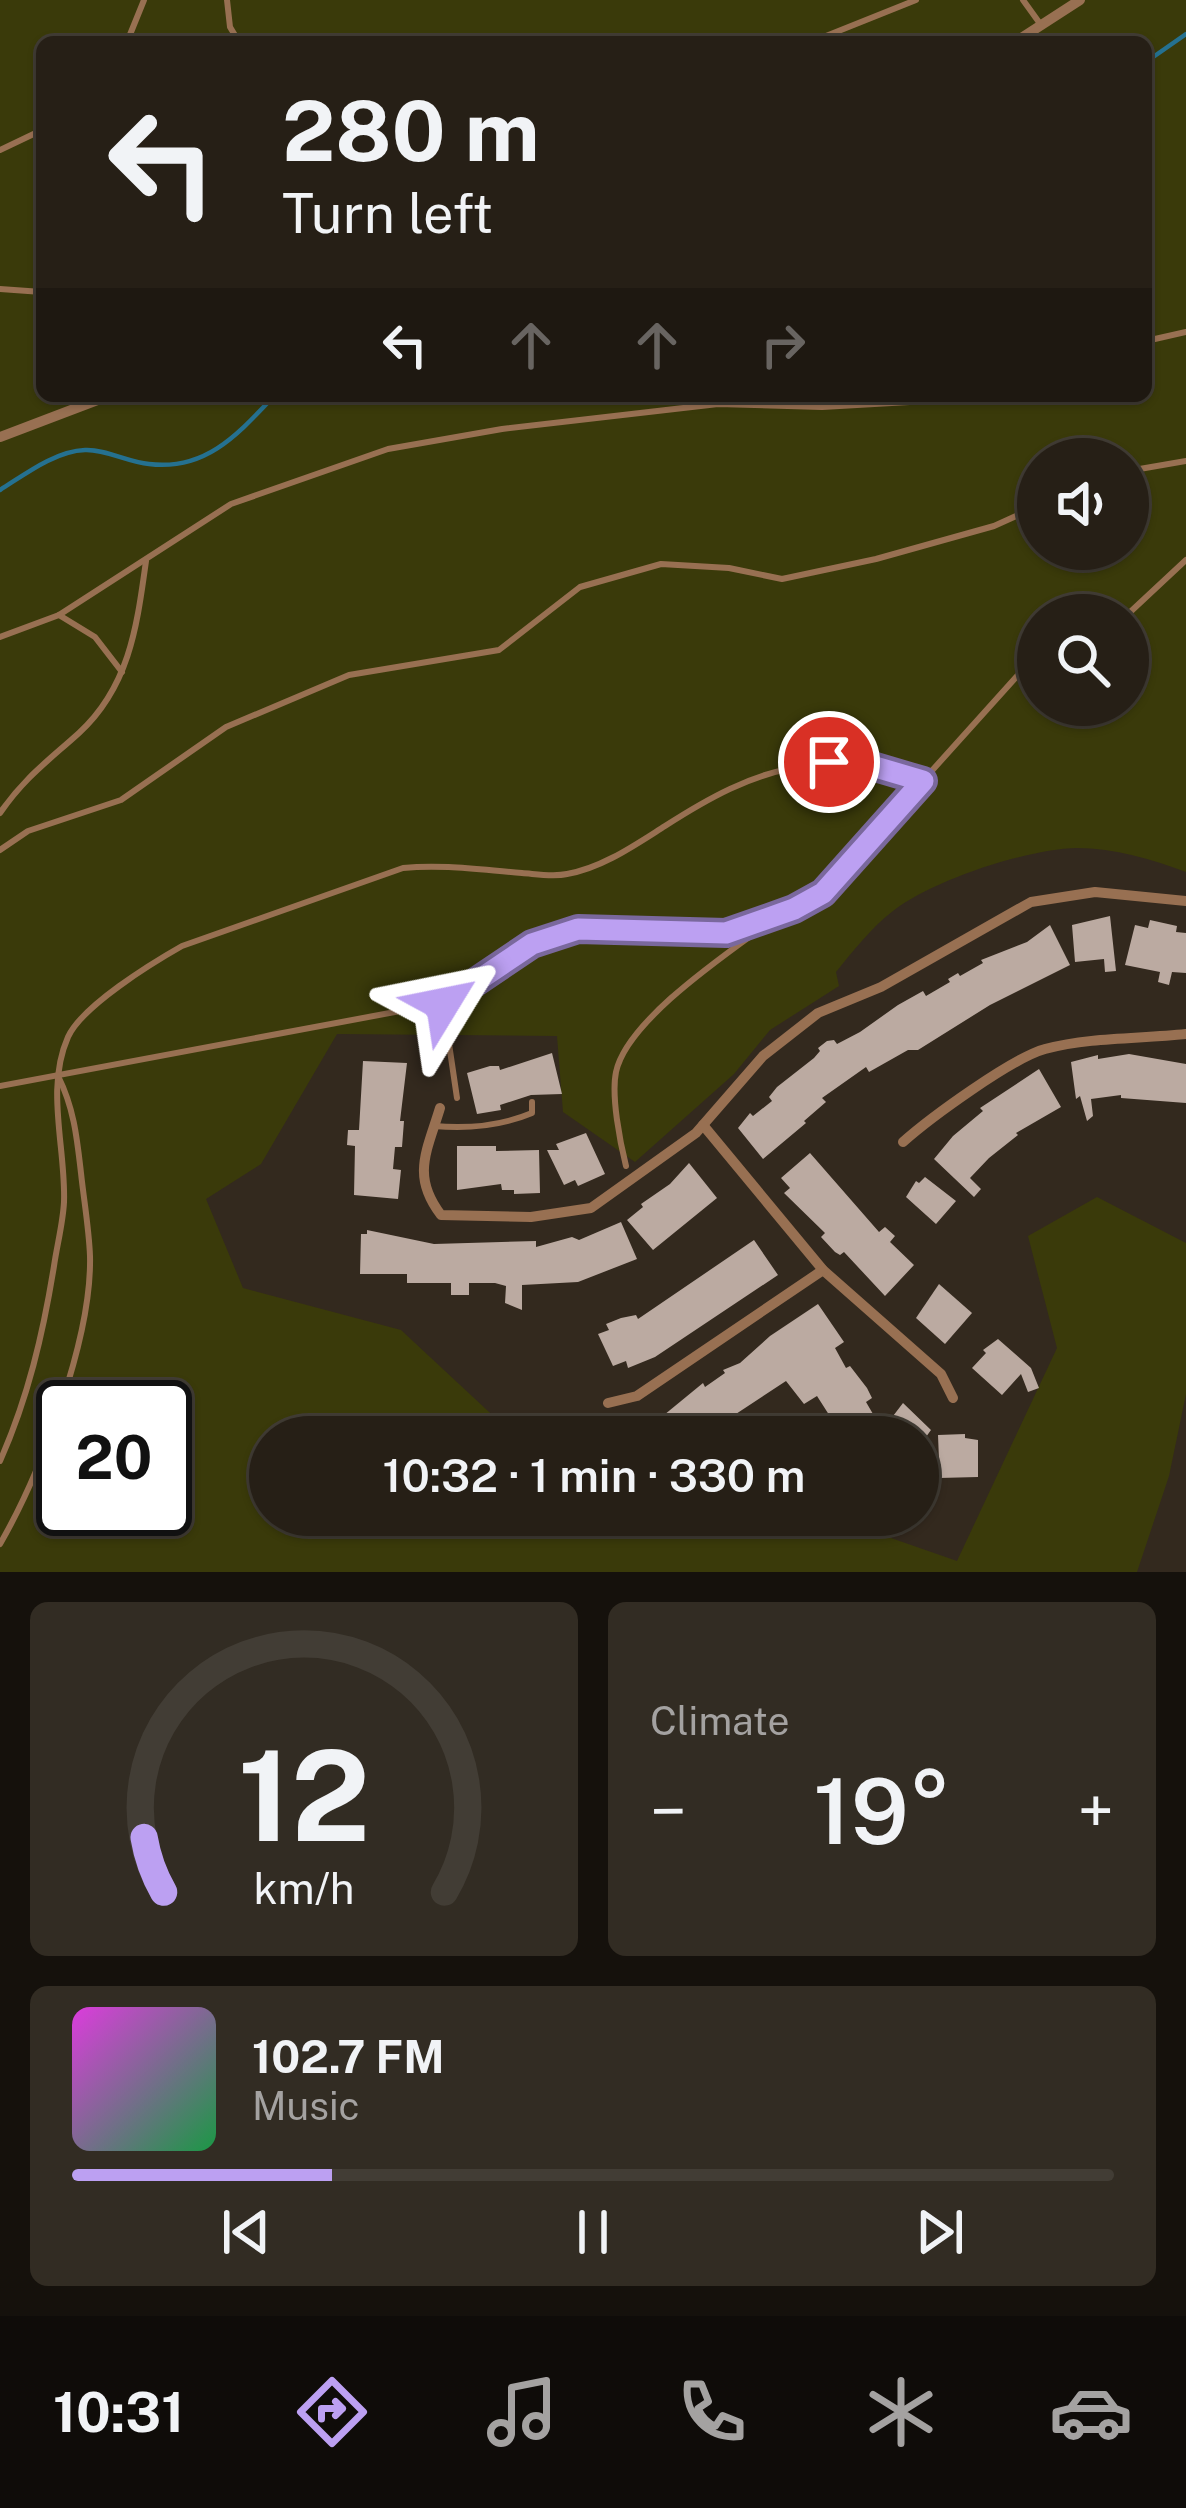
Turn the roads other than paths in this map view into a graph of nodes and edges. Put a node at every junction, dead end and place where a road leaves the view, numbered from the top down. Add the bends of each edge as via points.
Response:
1 (144, 0) edge
2 (227, 0) edge
3 (916, 0) edge
4 (1023, 0) edge
5 (1080, 0) edge
6 (1041, 26) junction
7 (129, 36) edge
8 (235, 36) edge
9 (826, 36) edge
10 (1025, 36) edge
11 (36, 133) edge
12 (0, 150) edge
13 (0, 289) edge
14 (36, 292) edge
15 (1186, 332) edge
16 (1152, 340) edge
17 (92, 402) edge
18 (910, 402) edge
19 (0, 436) edge
20 (1186, 460) edge
21 (1149, 467) edge
22 (1017, 516) edge
23 (1186, 560) edge
24 (146, 561) junction
25 (1149, 594) edge
26 (59, 615) junction
27 (0, 637) edge
28 (124, 674) junction
29 (1017, 676) edge
30 (923, 781) junction
31 (0, 813) edge
32 (0, 850) edge
33 (1186, 901) edge
34 (778, 916) junction
35 (443, 1004) junction
36 (1186, 1034) edge
37 (57, 1074) junction
38 (0, 1086) edge
39 (457, 1099) dead end
40 (532, 1102) dead end
41 (440, 1108) dead end
42 (703, 1125) junction
43 (434, 1126) junction
44 (903, 1142) dead end
45 (626, 1166) dead end
46 (823, 1270) junction
47 (953, 1398) dead end
48 (608, 1403) dead end
49 (0, 1462) edge
50 (0, 1544) edge

1 - 7 lane
2 - 8 lane
3 - 9 lane
4 - 6 lane
5 - 6 street
6 - 10 street
11 - 12 lane
13 - 14 lane
15 - 16 lane
17 - 19 street
18 - 24 lane via 718,404 388,449 232,504
20 - 21 lane
22 - 32 lane via 782,579 661,563 580,587 499,650 349,675 226,727 121,800 28,831
23 - 25 lane
24 - 26 lane
24 - 28 lane
26 - 27 lane
26 - 28 lane via 94,637
28 - 31 lane via 84,729 22,781
29 - 30 lane
30 - 34 lane via 823,893
30 - 37 lane via 829,762 782,770 710,797 563,876 435,865 365,881 151,963 69,1034
33 - 42 street via 1095,892 1031,902 818,1013 763,1056
34 - 35 lane via 726,933 578,929 532,944
34 - 45 lane via 680,989 635,1037 616,1071
35 - 37 lane
35 - 39 lane
36 - 44 street via 1039,1050
37 - 38 lane
37 - 49 lane via 64,1203 42,1340
37 - 50 lane via 73,1104 90,1259 83,1317 51,1435
40 - 43 lane via 532,1113 522,1117
41 - 43 street
42 - 43 street via 591,1208 530,1217 441,1214 424,1192
42 - 46 street
46 - 47 street via 941,1374
46 - 48 street via 637,1396

